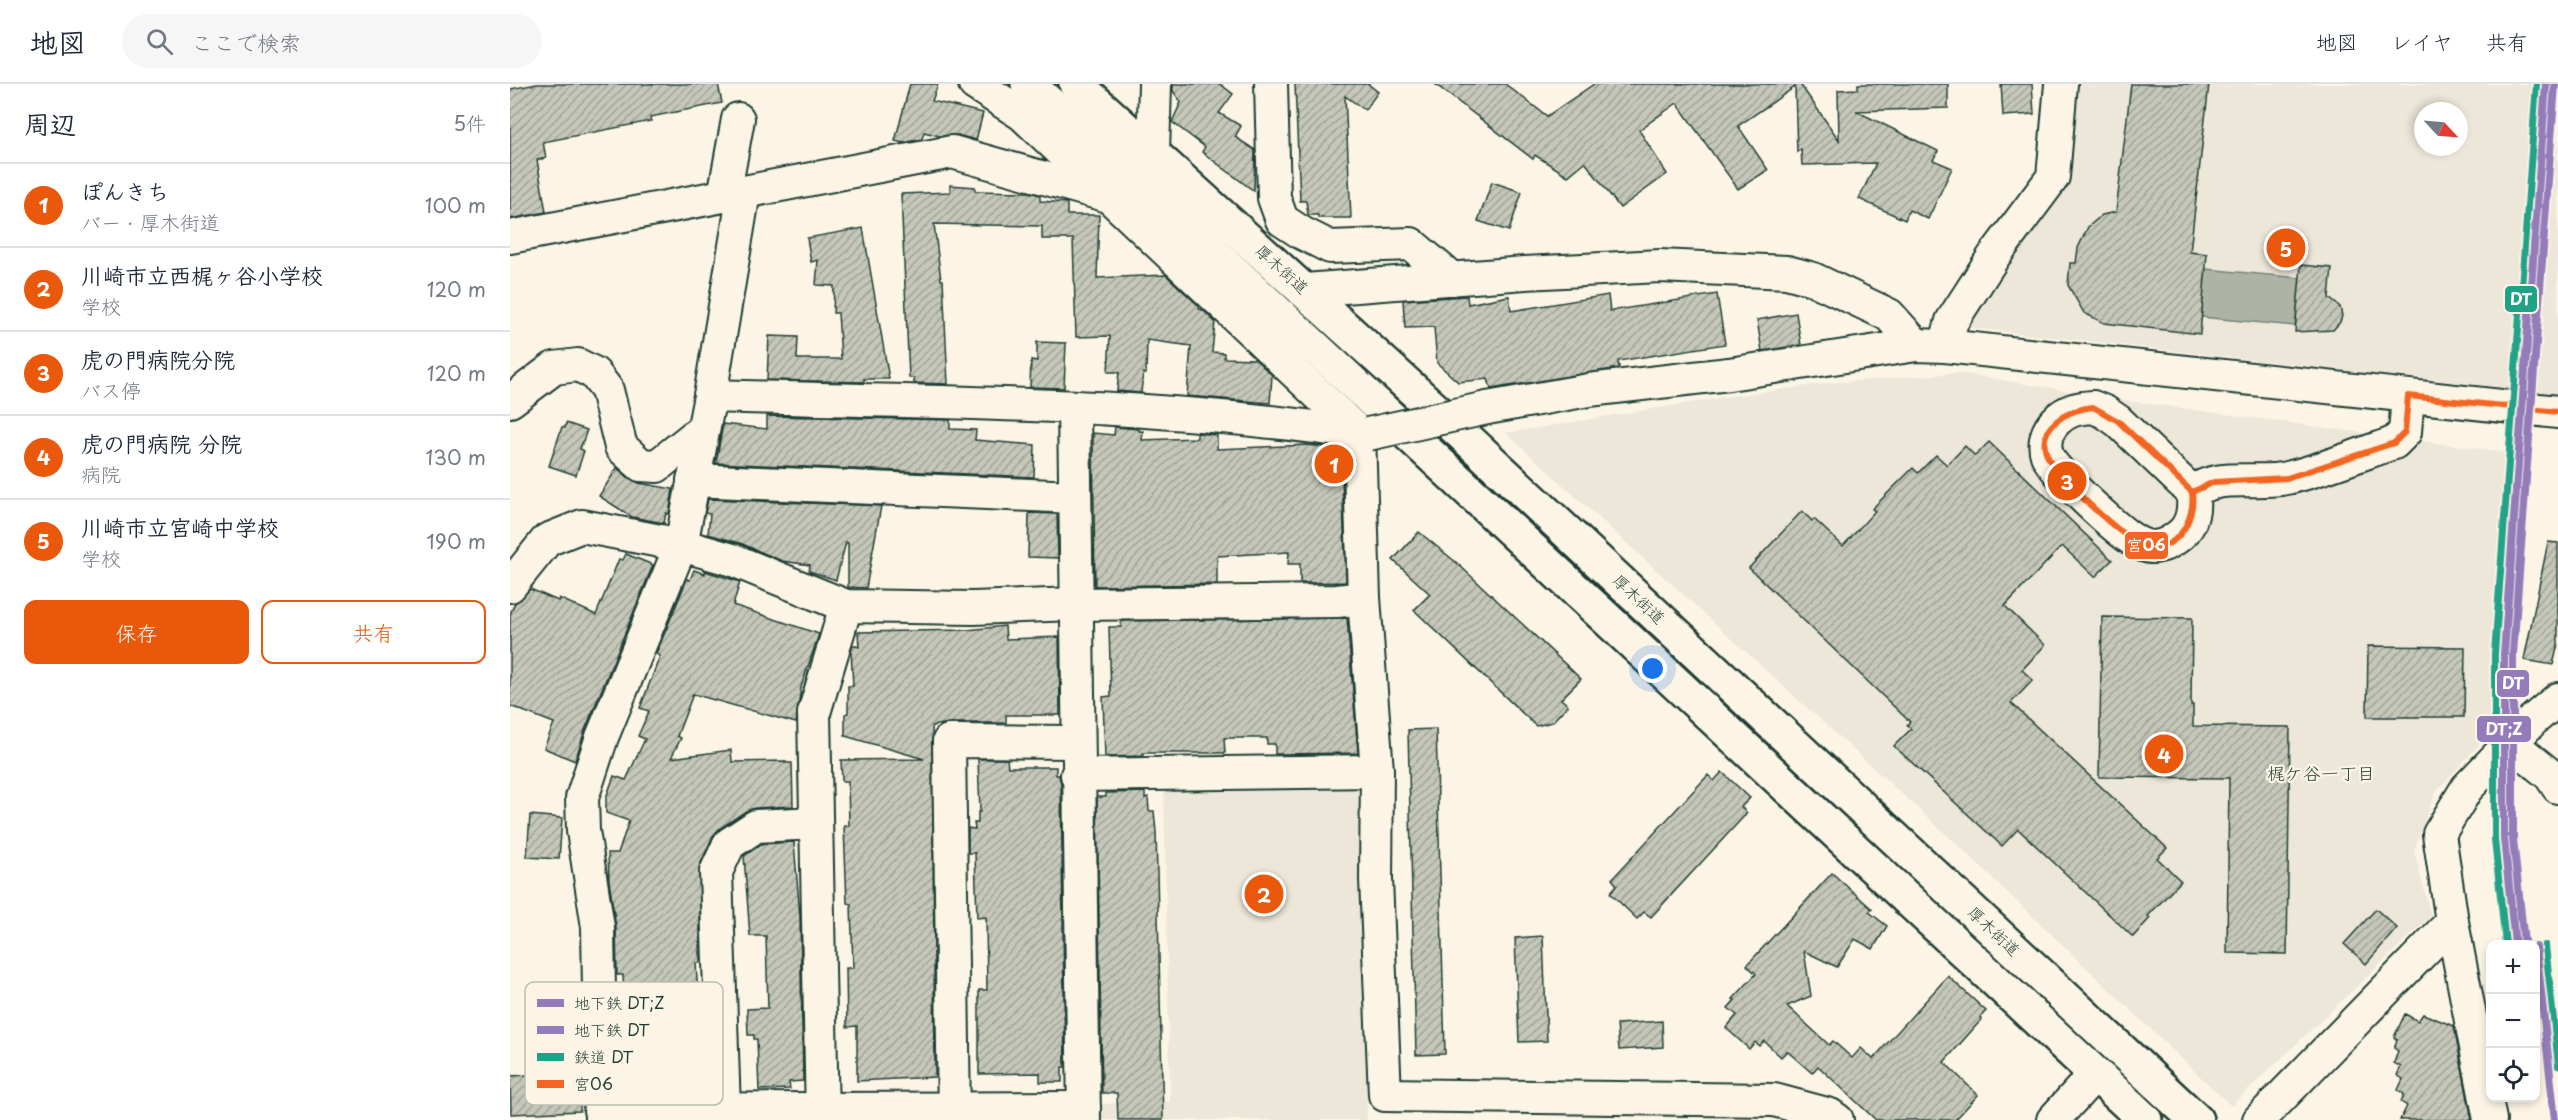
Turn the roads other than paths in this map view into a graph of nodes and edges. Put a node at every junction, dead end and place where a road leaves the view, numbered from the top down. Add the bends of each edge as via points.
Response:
1 (975, 84) edge
2 (1028, 84) edge
3 (1076, 84) edge
4 (1155, 84) edge
5 (1271, 84) edge
6 (2061, 84) edge
7 (738, 119) dead end
8 (1153, 153) junction
9 (734, 194) junction
10 (1109, 196) junction
11 (510, 237) edge
12 (1452, 279) junction
13 (1305, 290) junction
14 (1930, 346) junction
15 (710, 396) junction
16 (2408, 396) junction
17 (510, 401) edge
18 (1074, 408) junction
19 (2558, 412) edge
20 (702, 430) junction
21 (1363, 434) junction
22 (693, 480) junction
23 (2192, 492) junction
24 (1074, 497) junction
25 (681, 545) junction
26 (510, 586) edge
27 (1364, 598) junction
28 (1075, 604) junction
29 (846, 606) junction
30 (2558, 699) edge
31 (1077, 742) junction
32 (2512, 744) junction
33 (1377, 771) junction
34 (1077, 775) junction
35 (2558, 787) edge
36 (816, 823) junction
37 (2452, 922) junction
38 (599, 982) edge
39 (720, 982) edge
40 (2095, 1074) junction
41 (723, 1080) edge
42 (1385, 1108) edge
43 (724, 1110) junction
44 (822, 1114) edge
45 (954, 1114) edge
46 (1084, 1114) edge
47 (600, 1115) edge
48 (1837, 1120) edge
49 (2053, 1120) edge
50 (2145, 1120) edge
51 (2196, 1120) edge
52 (2259, 1120) edge
53 (2490, 1120) edge

1 - 10 street via 1022,114
2 - 40 highway
3 - 8 highway, 厚木街道
4 - 8 street
5 - 12 street via 1274,198 1282,220 1330,247 1411,244
6 - 14 street via 2052,177 1952,321
7 - 9 street
8 - 13 highway, 厚木街道
9 - 10 street via 952,152
9 - 11 street
9 - 15 street
10 - 21 street
12 - 13 street
12 - 14 street via 1659,266 1787,272 1813,279 1889,315
13 - 51 highway, 厚木街道
14 - 16 street
14 - 21 street, bridge via 1589,390
15 - 18 street
15 - 20 street
16 - 19 street
16 - 23 street via 2405,432 2394,442 2286,478 2214,482 2202,484
17 - 20 street via 554,368 578,365 594,373 607,390 621,447 641,465 657,466
18 - 21 street via 1222,415
18 - 24 street
20 - 22 street
21 - 27 street
22 - 24 street
22 - 25 street
23 - 23 street via 2192,516 2184,532 2169,543 2152,547 2136,542 2053,466 2045,440 2052,424 2064,413 2092,407 2118,422
24 - 28 street
25 - 26 street via 582,526 547,540
25 - 29 street via 733,560
25 - 38 street via 602,736 582,798 583,831 598,927
27 - 28 street
27 - 33 street
28 - 29 street via 973,608
28 - 31 street
29 - 36 street via 814,714
30 - 32 street
31 - 34 street
31 - 45 street via 950,741
32 - 35 street via 2550,775
32 - 37 street via 2467,788 2439,834
33 - 34 street
33 - 42 street
34 - 46 street
36 - 39 street via 756,826 729,844 716,872
36 - 44 street
37 - 52 street
37 - 53 street
40 - 49 street
40 - 50 highway
41 - 43 street
42 - 48 street via 1774,1100
43 - 44 street
43 - 47 street
44 - 45 street
45 - 46 street

